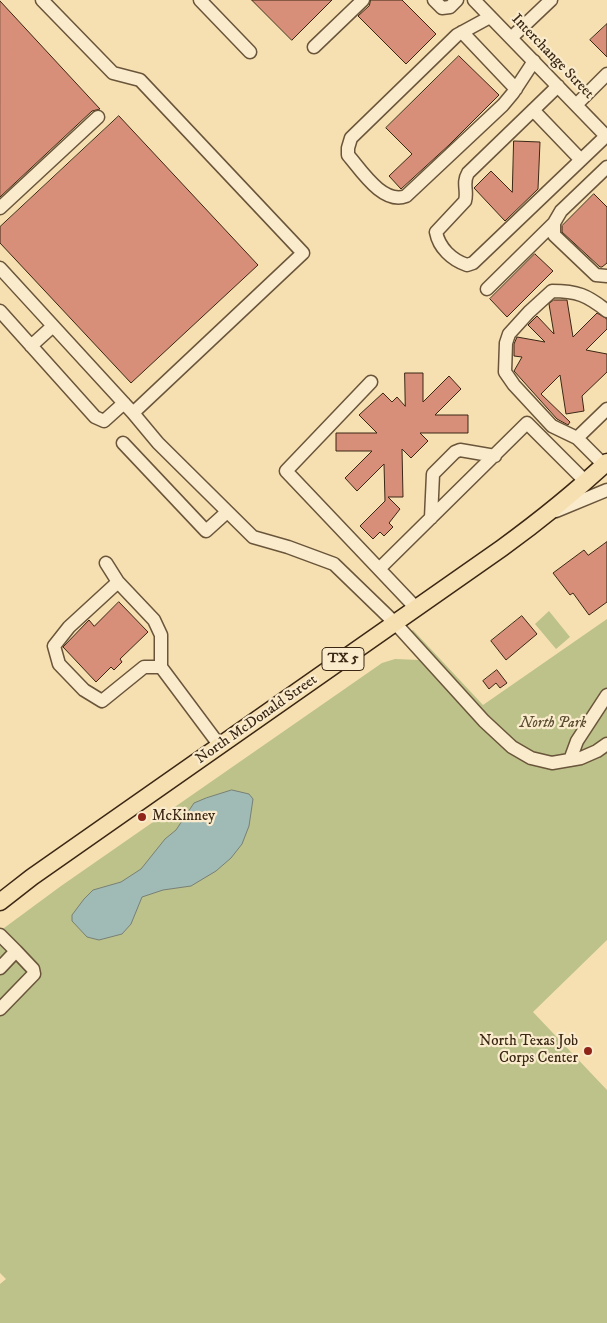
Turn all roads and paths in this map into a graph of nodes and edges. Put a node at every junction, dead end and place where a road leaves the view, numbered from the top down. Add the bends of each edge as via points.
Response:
1 (42, 0) edge
2 (200, 0) edge
3 (363, 0) edge
4 (434, 0) edge
5 (457, 0) edge
6 (474, 0) edge
7 (550, 0) edge
8 (490, 17) junction
9 (462, 32) junction
10 (511, 38) junction
11 (314, 46) dead end
12 (250, 52) dead end
13 (534, 61) junction
14 (607, 74) edge
15 (558, 86) junction
16 (516, 88) junction
17 (576, 105) junction
18 (533, 110) junction
19 (98, 117) dead end
20 (607, 136) edge
21 (581, 160) junction
22 (607, 167) edge
23 (0, 208) edge
24 (554, 223) junction
25 (0, 268) edge
26 (607, 276) edge
27 (487, 290) dead end
28 (0, 311) edge
29 (607, 311) edge
30 (53, 326) junction
31 (31, 346) junction
32 (372, 382) dead end
33 (124, 403) junction
34 (607, 409) edge
35 (133, 413) junction
36 (577, 438) junction
37 (122, 443) dead end
38 (495, 456) junction
39 (598, 471) edge
40 (607, 486) edge
41 (607, 490) edge
42 (227, 512) junction
43 (549, 513) junction
44 (431, 518) junction
45 (106, 563) dead end
46 (379, 569) junction
47 (118, 582) junction
48 (416, 608) junction
49 (395, 623) junction
50 (161, 667) junction
51 (607, 695) edge
52 (607, 744) edge
53 (220, 746) junction
54 (570, 760) junction
55 (0, 902) edge
56 (0, 935) edge
57 (16, 951) junction
58 (0, 968) edge
59 (0, 1009) edge

1 - 35 street via 113,73 140,80 303,253
2 - 12 street
3 - 11 street
4 - 5 street via 446,9
6 - 8 street, Interchange Street
7 - 10 street
8 - 9 street
8 - 10 street, Interchange Street
9 - 16 street
9 - 16 street via 351,138 348,155 377,189 393,198 406,196
10 - 13 street, Interchange Street
13 - 15 street, Interchange Street
13 - 16 street
14 - 17 street
15 - 17 street, Interchange Street
15 - 18 street
17 - 20 street, Interchange Street
18 - 21 street
18 - 21 street via 464,179 465,201 436,232 437,240 452,258 468,265 473,263
19 - 23 street
20 - 21 street
22 - 24 street via 561,211
24 - 26 street via 554,235 596,275
24 - 27 street
25 - 30 street
28 - 31 street
29 - 36 street via 586,295 570,291 552,292 509,334 506,343 505,372 514,385 552,426
30 - 31 street
30 - 33 street
31 - 33 street via 95,417 104,421
32 - 46 street via 286,471
33 - 35 street
34 - 36 street
35 - 42 street via 158,444
36 - 39 street
37 - 42 street via 206,531
38 - 39 street via 527,423
38 - 44 street
38 - 44 street via 455,452 433,474
39 - 40 street
39 - 43 main road, North McDonald Street / TX 5
41 - 43 street
42 - 49 street via 253,537 334,564
43 - 48 main road, North McDonald Street / TX 5
44 - 46 street
45 - 47 street
46 - 48 street
47 - 50 street via 154,620 161,635
47 - 50 street via 69,627 54,646 59,664 84,690 102,700 144,667
48 - 49 main road, North McDonald Street / TX 5
49 - 53 main road, North McDonald Street / TX 5
49 - 54 street via 512,748 539,761
50 - 53 street
51 - 54 street via 577,741
52 - 54 street via 591,754
53 - 55 main road, North McDonald Street / TX 5
56 - 57 street
57 - 58 street
57 - 59 street via 34,974

